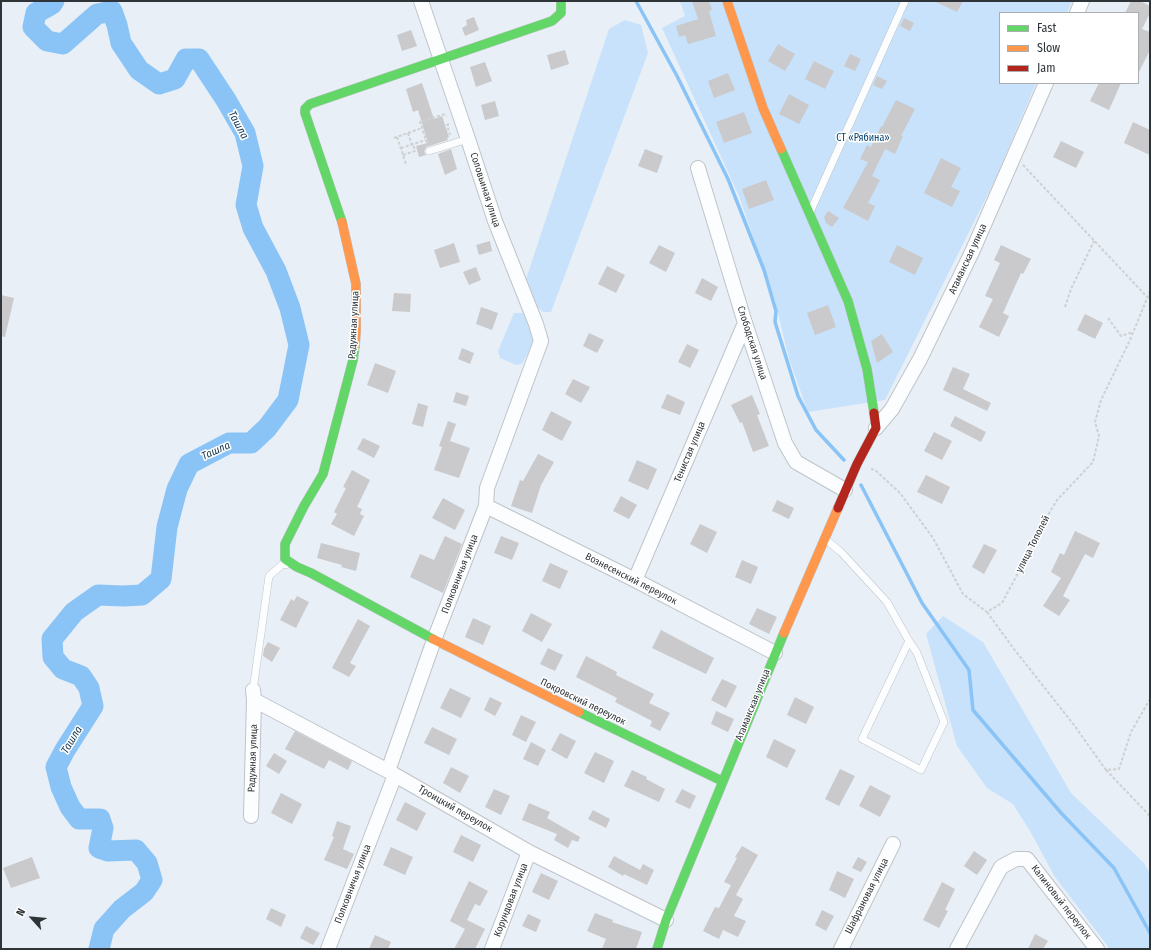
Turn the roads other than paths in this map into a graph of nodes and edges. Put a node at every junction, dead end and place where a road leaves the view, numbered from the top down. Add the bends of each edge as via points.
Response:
1 (421, 1) edge
2 (561, 1) edge
3 (726, 1) edge
4 (905, 1) edge
5 (1082, 1) edge
6 (1077, 12) edge
7 (440, 59) junction
8 (1046, 84) edge
9 (468, 139) junction
10 (429, 150) road end
11 (698, 168) dead end
12 (810, 214) junction
13 (745, 323) junction
14 (527, 377) joint
15 (876, 428) junction
16 (845, 490) junction
17 (486, 506) junction
18 (824, 538) junction
19 (297, 567) junction
20 (635, 580) junction
21 (434, 640) junction
22 (909, 641) junction
23 (775, 652) junction
24 (254, 695) junction
25 (392, 773) junction
26 (722, 781) junction
27 (251, 816) dead end
28 (893, 844) dead end
29 (529, 852) junction
30 (666, 920) junction
31 (328, 949) edge
32 (492, 949) edge
33 (658, 949) edge
34 (841, 949) edge
35 (957, 949) edge
36 (1097, 949) edge

1 - 7 street, Соловьиная улица
2 - 7 street via 561,13 552,21
3 - 12 street via 763,108
4 - 12 lane
5 - 6 street
7 - 9 street, Соловьиная улица
7 - 19 street, Радужная улица via 310,104 305,109 343,224 356,284 356,332 353,360 323,474 285,544 285,559
8 - 15 street, Атаманская улица via 972,252 920,359 892,409
9 - 10 lane
9 - 14 street, Соловьиная улица via 495,221 541,341
11 - 13 street, Слободская улица
12 - 15 street via 848,301 867,369
13 - 16 street, Слободская улица via 785,444 796,462
13 - 20 street, Тенистая улица
14 - 17 street, Полковничья улица via 487,488
15 - 16 street, Атаманская улица
16 - 18 street, Атаманская улица
17 - 20 street, Вознесенский переулок
17 - 21 street, Полковничья улица
18 - 22 lane via 841,552 887,602
18 - 23 street, Атаманская улица
19 - 21 street, Радужная улица
19 - 24 lane via 283,564 269,576
20 - 23 street, Вознесенский переулок
21 - 25 street, Полковничья улица
21 - 26 street, Покровский переулок
22 - 22 lane via 917,653 944,722 921,770 862,739
23 - 26 street, Атаманская улица
24 - 25 street, Троицкий переулок
24 - 27 street, Радужная улица
25 - 29 street, Троицкий переулок
25 - 31 street, Полковничья улица
26 - 30 street, Атаманская улица
28 - 34 street, Шафрановая улица
29 - 30 street, Троицкий переулок
29 - 32 street, Корундовая улица
30 - 33 street, Атаманская улица
35 - 36 street, Калиновый переулок via 1000,867 1016,859 1028,859

